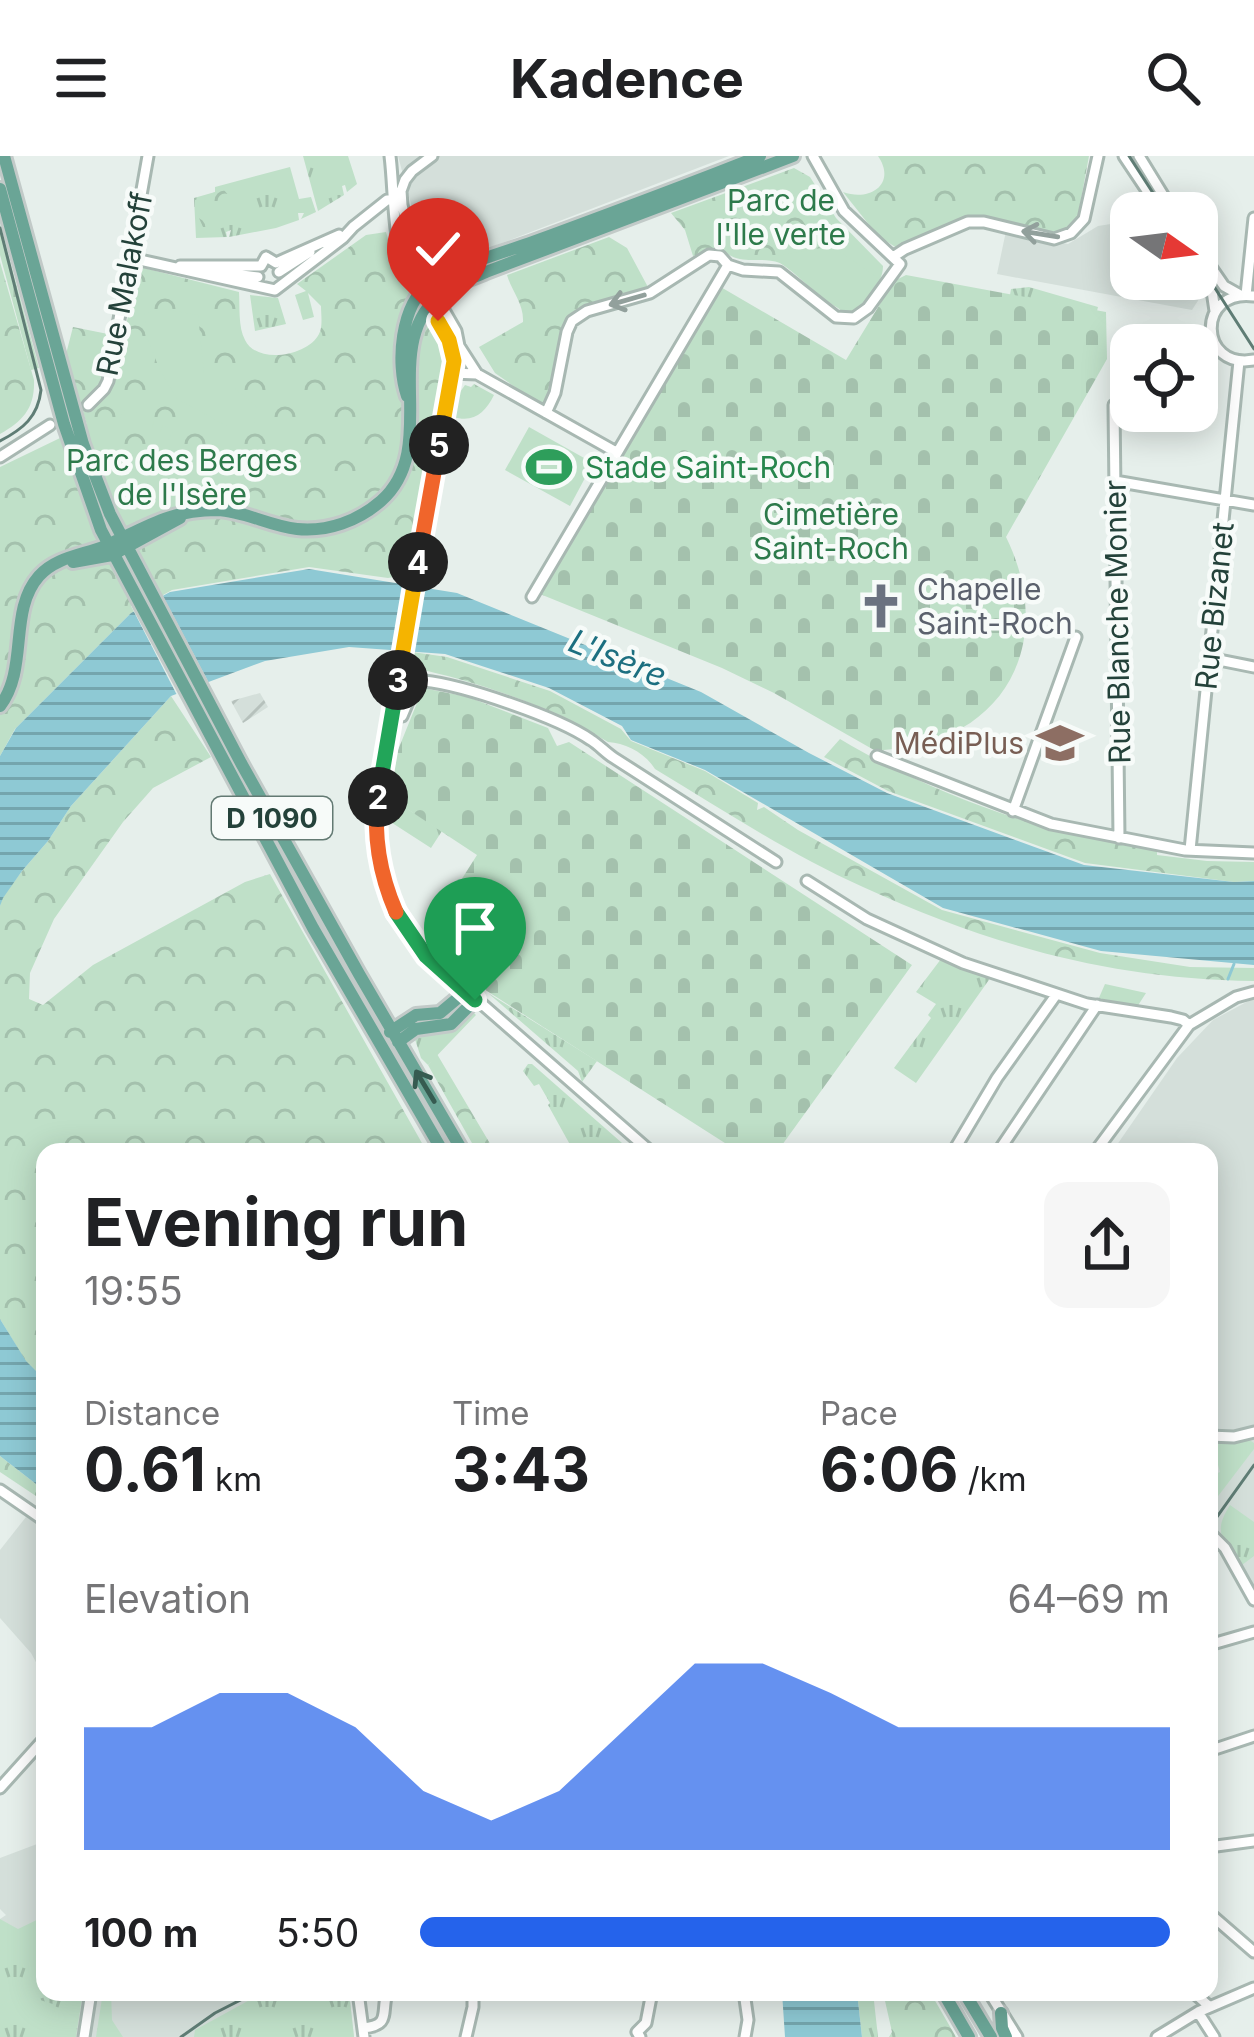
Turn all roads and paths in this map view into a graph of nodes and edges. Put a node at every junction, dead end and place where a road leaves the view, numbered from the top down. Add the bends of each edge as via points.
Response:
1 (4, 156) edge
2 (148, 156) edge
3 (432, 156) edge
4 (760, 156) edge
5 (793, 156) edge
6 (813, 156) edge
7 (1098, 156) edge
8 (1124, 156) edge
9 (1138, 156) edge
10 (390, 159) edge
11 (412, 171) junction
12 (0, 190) edge
13 (1148, 192) edge
14 (1161, 192) edge
15 (399, 198) junction
16 (1254, 218) edge
17 (354, 226) junction
18 (331, 240) junction
19 (266, 257) junction
20 (131, 258) junction
21 (896, 261) junction
22 (728, 265) junction
23 (173, 266) junction
24 (279, 272) junction
25 (1218, 278) edge
26 (260, 282) junction
27 (283, 284) junction
28 (425, 289) junction
29 (1247, 295) edge
30 (1214, 300) edge
31 (433, 303) junction
32 (1215, 311) junction
33 (1213, 324) edge
34 (459, 346) junction
35 (1218, 348) edge
36 (1249, 361) edge
37 (453, 367) junction
38 (477, 374) junction
39 (410, 403) junction
40 (88, 405) dead end
41 (546, 413) junction
42 (50, 425) dead end
43 (1114, 432) edge
44 (616, 452) junction
45 (0, 457) edge
46 (1115, 481) junction
47 (92, 490) junction
48 (1225, 500) junction
49 (1254, 505) edge
50 (103, 517) junction
51 (124, 544) junction
52 (110, 550) junction
53 (140, 586) junction
54 (532, 597) dead end
55 (1076, 637) dead end
56 (1209, 658) junction
57 (1254, 667) edge
58 (0, 706) edge
59 (208, 717) junction
60 (392, 717) junction
61 (877, 756) dead end
62 (1013, 811) junction
63 (1119, 838) junction
64 (1190, 850) junction
65 (1254, 853) edge
66 (776, 862) dead end
67 (807, 881) dead end
68 (326, 950) junction
69 (1254, 992) edge
70 (1056, 995) junction
71 (470, 996) junction
72 (1097, 1005) junction
73 (1189, 1025) junction
74 (392, 1036) junction
75 (382, 1051) junction
76 (438, 1143) edge
77 (457, 1143) edge
78 (641, 1143) edge
79 (958, 1143) edge
80 (1004, 1143) edge
81 (1102, 1143) edge
82 (1254, 1432) edge
83 (1218, 1436) edge
84 (0, 1490) edge
85 (36, 1515) edge
86 (1218, 1541) edge
87 (1254, 1600) edge
88 (1254, 1621) edge
89 (1254, 1632) edge
90 (1241, 1635) junction
91 (1218, 1642) edge
92 (1254, 1736) edge
93 (36, 1748) edge
94 (1218, 1748) edge
95 (0, 1788) edge
96 (1254, 1840) edge
97 (1218, 1845) edge
98 (1218, 1920) edge
99 (1254, 1952) edge
100 (1254, 1988) edge
101 (90, 2001) edge
102 (359, 2001) edge
103 (386, 2001) edge
104 (473, 2001) edge
105 (650, 2001) edge
106 (745, 2001) edge
107 (948, 2001) edge
108 (969, 2001) edge
109 (994, 2001) edge
110 (1198, 2001) edge
111 (1204, 2010) junction
112 (1001, 2013) junction
113 (363, 2033) edge
114 (84, 2037) edge
115 (466, 2037) edge
116 (640, 2037) edge
117 (746, 2037) edge
118 (969, 2037) edge
119 (991, 2037) edge
120 (1006, 2037) edge
121 (1017, 2037) edge
122 (1157, 2037) edge
123 (1214, 2037) edge

1 - 47 main road, D 1090
2 - 20 street, Rue Malakoff
3 - 11 street
4 - 28 main road
5 - 31 main road via 486,272
6 - 21 street via 844,211
7 -> 21 street via 1084,220 1071,233 1054,239 968,222 905,249
8 - 13 street
9 - 14 street
10 - 11 street
10 - 15 street
11 - 15 street
12 - 47 main road, D 1090 via 48,368
15 - 17 street
15 - 28 street via 402,256
16 - 29 street
17 - 18 street
17 - 27 street
18 - 19 street via 276,263
18 - 24 street
19 - 23 street via 261,266
19 - 24 street
19 - 26 street
20 - 23 street
20 - 40 street, Rue Malakoff via 108,380
21 - 22 street via 854,318 836,317 779,272
22 -> 41 street via 709,255 650,293 572,321
22 - 44 street
23 - 26 street
24 - 27 street
25 - 29 street
26 - 27 street via 275,290
28 - 31 street
28 - 39 main road via 401,348
29 - 32 street
30 - 32 street
31 - 34 street
31 - 37 street
31 - 39 main road via 412,339
32 - 33 street
34 - 37 street
34 - 38 street
35 - 36 street
36 - 48 street, Rue Bizanet
37 - 38 street
37 - 60 street
38 - 41 street
39 - 51 main road via 400,476 361,517 296,529 212,510 164,517
41 - 44 street
42 - 45 street
43 - 46 street, Rue Blanche Monier
44 - 54 street
46 - 48 street
46 - 63 street, Rue Blanche Monier
47 - 50 main road, D 1090
48 - 49 street
48 - 56 street, Rue Bizanet
50 - 51 main road, D 1090
50 - 52 main road, D 1090
51 - 52 main road
51 - 53 main road, D 1090
52 - 53 main road, D 1090
52 - 58 main road via 40,575
53 - 59 main road, D 1090
55 - 62 street
56 - 57 street
56 - 64 street, Rue Bizanet
59 - 68 main road, D 1090
59 - 74 main road, D 1090
60 - 66 street via 402,716 424,681 526,711 589,739
60 - 71 street via 376,818 383,877 426,956
61 - 62 street
62 - 63 street
63 - 64 street
64 - 65 street
67 - 70 street via 907,939
68 - 74 main road
68 - 75 main road, D 1090
69 - 73 street
70 - 72 street
70 - 79 street
71 - 74 main road via 440,1013 416,1015
71 - 78 street
72 - 73 street
72 - 80 street
73 - 81 street
74 - 75 main road
77 -> 74 main road, D 1090
75 - 76 main road, D 1090
82 - 83 street
84 - 85 street
86 - 87 street
88 - 90 street
89 - 90 street
90 - 91 street
92 - 94 street
93 - 95 street
96 - 97 street
98 - 99 street
100 - 111 street
101 - 114 street
102 - 113 street
103 - 113 street via 382,2023
104 - 115 street
105 - 116 street
106 - 117 street
107 - 118 main road
108 - 119 main road
109 - 112 street
110 - 111 street
111 - 122 street
111 - 123 street
112 - 120 main road
112 - 121 street

